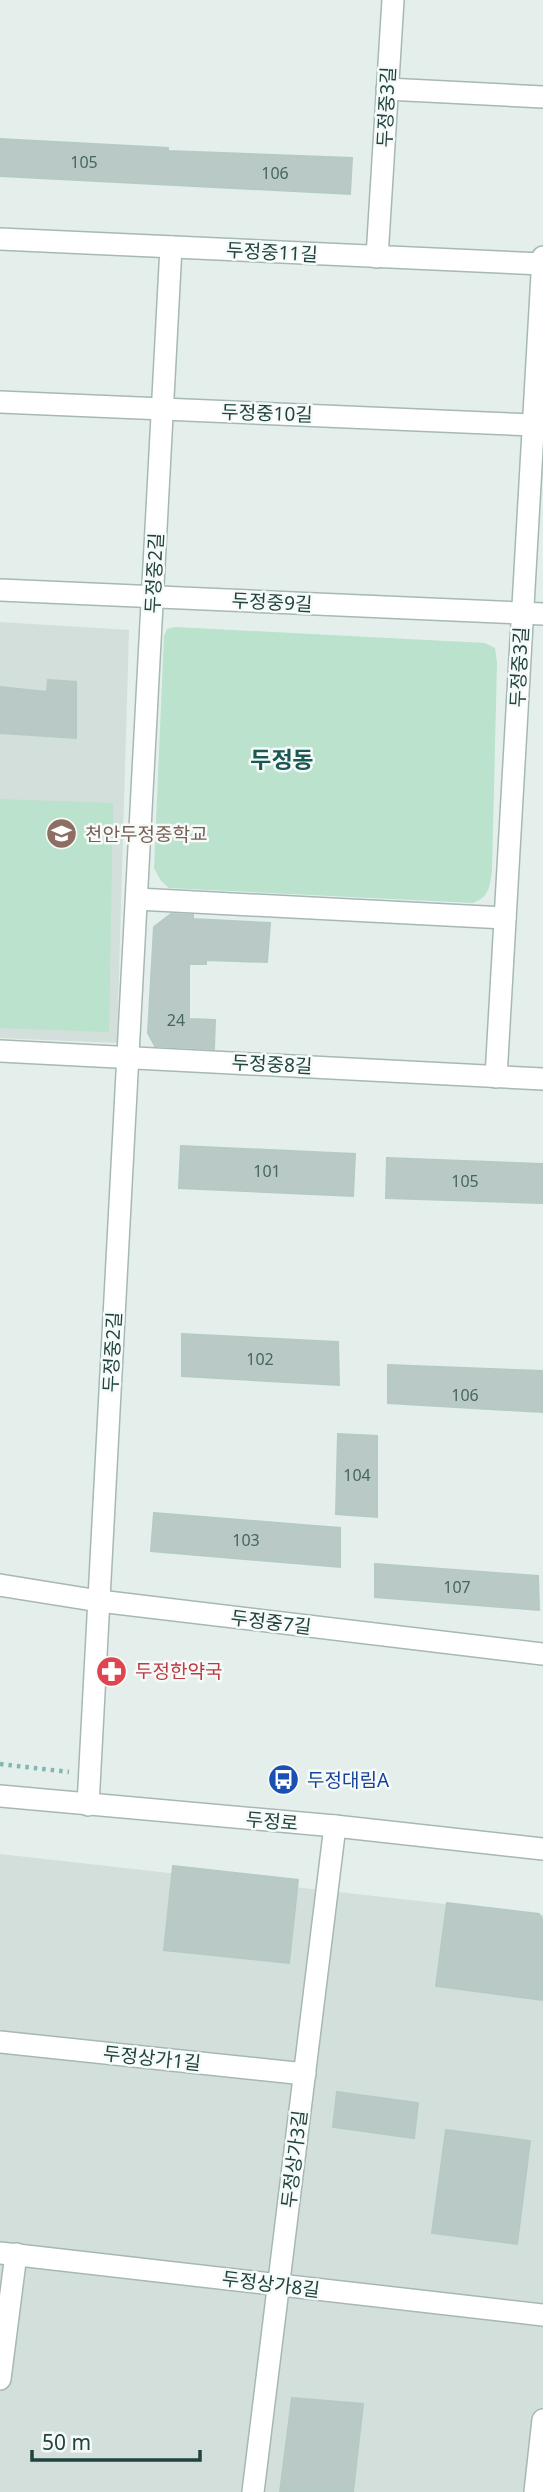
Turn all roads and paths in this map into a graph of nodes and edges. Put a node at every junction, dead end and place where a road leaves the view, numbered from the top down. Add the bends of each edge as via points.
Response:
1 (393, 0) edge
2 (387, 89) junction
3 (543, 97) edge
4 (0, 239) edge
5 (171, 247) junction
6 (377, 257) junction
7 (543, 257) edge
8 (543, 264) edge
9 (0, 402) edge
10 (162, 409) junction
11 (533, 425) junction
12 (0, 590) edge
13 (152, 597) junction
14 (533, 614) edge
15 (136, 899) junction
16 (505, 918) junction
17 (0, 1051) edge
18 (128, 1057) junction
19 (496, 1077) junction
20 (543, 1079) edge
21 (0, 1585) edge
22 (99, 1601) junction
23 (543, 1654) edge
24 (0, 1764) edge
25 (90, 1775) junction
26 (0, 1796) edge
27 (88, 1805) junction
28 (335, 1826) junction
29 (543, 1849) edge
30 (0, 2042) edge
31 (304, 2074) junction
32 (8, 2254) edge
33 (279, 2285) junction
34 (543, 2315) edge
35 (0, 2379) edge
36 (543, 2420) edge
37 (253, 2492) edge
38 (534, 2492) edge

1 - 2 street, 두정중3길
2 - 3 street
2 - 6 street, 두정중3길
4 - 5 street, 두정중11길
5 - 6 street, 두정중11길
5 - 10 street, 두정중2길
6 - 8 street, 두정중11길
7 - 8 street, 두정중3길
8 - 11 street, 두정중3길
9 - 10 street, 두정중10길
10 - 11 street, 두정중10길
10 - 13 street, 두정중2길
11 - 14 street, 두정중3길
12 - 13 street, 두정중9길
13 - 14 street, 두정중9길
13 - 15 street, 두정중2길
14 - 16 street, 두정중3길
15 - 16 street
15 - 18 street, 두정중2길
16 - 19 street, 두정중3길
17 - 18 street, 두정중8길
18 - 19 street, 두정중8길
18 - 22 street, 두정중2길
19 - 20 street, 두정중8길
21 - 22 street, 두정중7길
22 - 23 street, 두정중7길
22 - 25 street, 두정중2길
24 - 25 path
25 - 27 street, 두정중2길
26 - 27 street, 두정로
27 - 28 street, 두정로
28 - 29 street, 두정로
28 - 31 street, 두정상가3길
30 - 31 street, 두정상가1길
31 - 33 street, 두정상가3길
32 - 33 street, 두정상가8길
32 - 35 street
33 - 34 street, 두정상가8길
33 - 37 street, 두정상가3길
36 - 38 street

